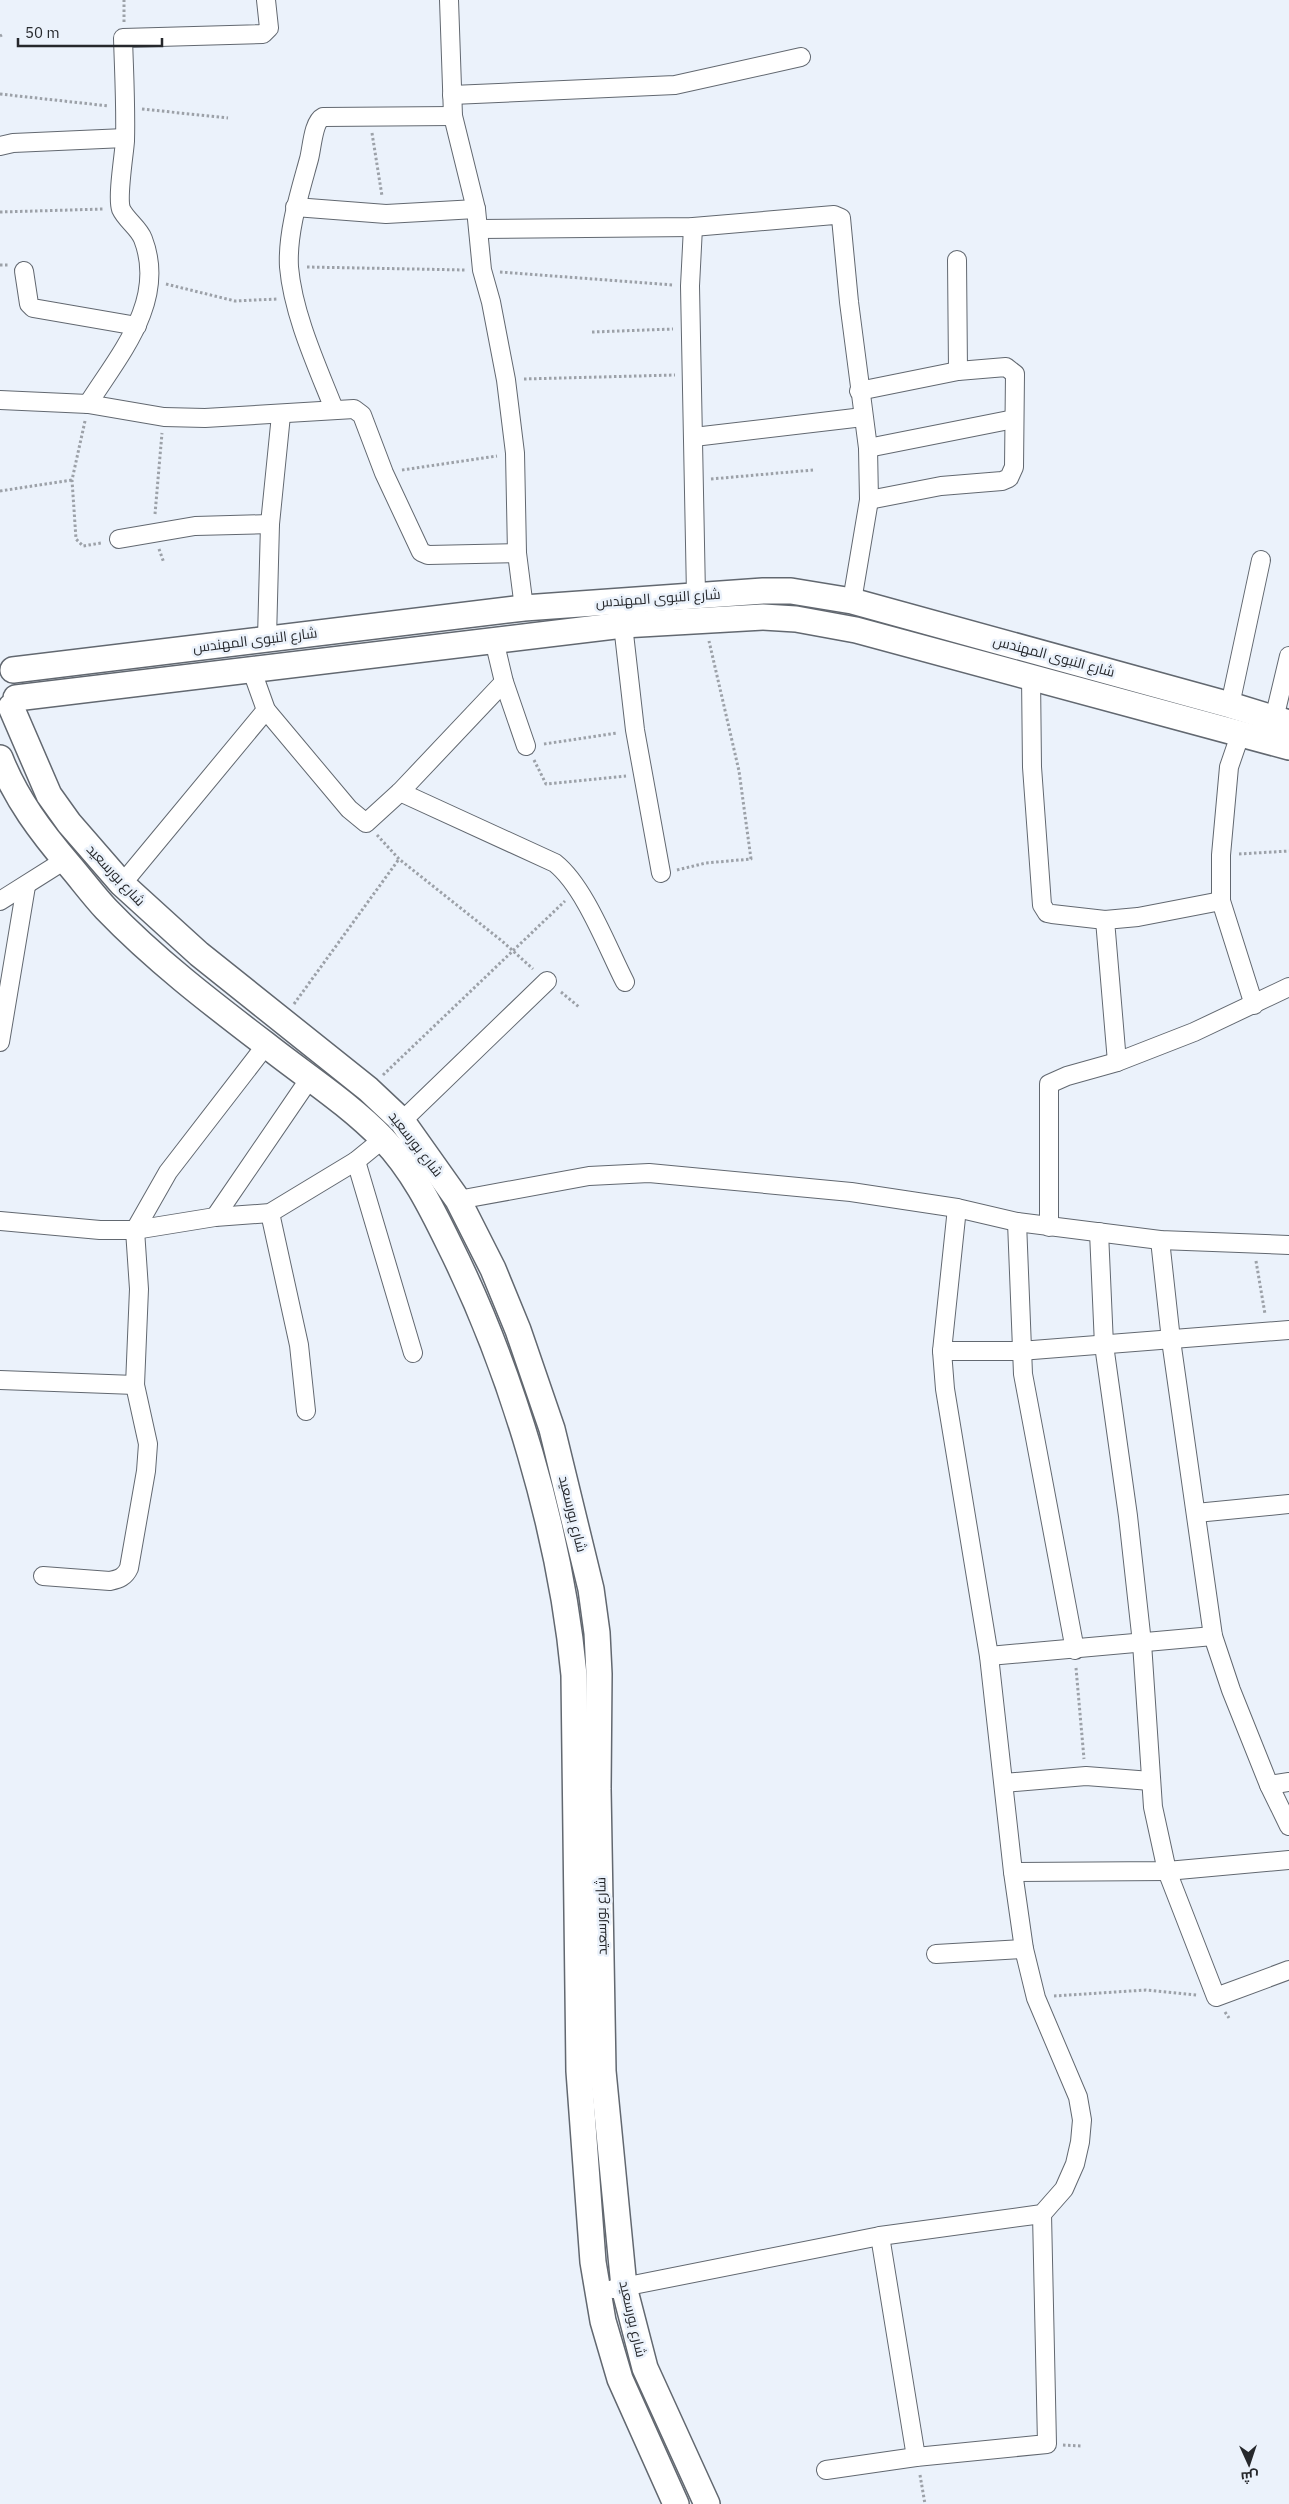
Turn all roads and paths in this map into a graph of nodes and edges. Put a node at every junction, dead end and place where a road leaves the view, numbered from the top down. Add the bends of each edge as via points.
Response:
1 (266, 0) edge
2 (449, 0) edge
3 (802, 57) dead end
4 (452, 96) junction
5 (453, 116) junction
6 (369, 118) junction
7 (125, 138) junction
8 (0, 146) edge
9 (295, 207) junction
10 (121, 208) junction
11 (476, 209) junction
12 (0, 212) edge
13 (386, 214) junction
14 (693, 227) junction
15 (479, 229) junction
16 (958, 260) dead end
17 (24, 271) dead end
18 (151, 280) junction
19 (296, 299) junction
20 (137, 326) junction
21 (691, 328) junction
22 (592, 332) dead end
23 (958, 371) junction
24 (693, 375) junction
25 (506, 380) junction
26 (859, 391) junction
27 (0, 400) edge
28 (88, 404) junction
29 (334, 409) junction
30 (281, 415) junction
31 (164, 417) junction
32 (863, 417) junction
33 (1014, 419) junction
34 (694, 437) junction
35 (868, 448) junction
36 (515, 453) junction
37 (813, 470) dead end
38 (384, 473) junction
39 (72, 480) junction
40 (695, 480) junction
41 (0, 491) edge
42 (869, 500) junction
43 (270, 524) junction
44 (153, 533) junction
45 (119, 540) joint
46 (517, 553) junction
47 (1261, 560) dead end
48 (164, 563) dead end
49 (696, 594) junction
50 (852, 601) junction
51 (524, 608) junction
52 (704, 619) junction
53 (623, 625) junction
54 (267, 638) junction
55 (494, 640) junction
56 (1289, 656) edge
57 (6, 665) edge
58 (252, 671) junction
59 (1032, 676) junction
60 (504, 682) junction
61 (1230, 704) junction
62 (9, 706) edge
63 (266, 710) junction
64 (1281, 721) edge
65 (635, 730) junction
66 (1240, 735) junction
67 (526, 746) junction
68 (1289, 747) edge
69 (0, 758) edge
70 (644, 775) junction
71 (400, 792) junction
72 (366, 823) junction
73 (1289, 850) edge
74 (1221, 855) junction
75 (399, 859) junction
76 (65, 860) junction
77 (661, 873) joint
78 (122, 884) junction
79 (26, 886) junction
80 (578, 889) junction
81 (0, 902) edge
82 (1221, 902) junction
83 (1105, 920) junction
84 (512, 952) junction
85 (547, 981) junction
86 (625, 982) dead end
87 (1289, 987) edge
88 (1254, 1005) junction
89 (579, 1007) dead end
90 (283, 1020) junction
91 (0, 1042) edge
92 (266, 1045) junction
93 (1117, 1062) junction
94 (310, 1078) junction
95 (368, 1089) junction
96 (402, 1121) junction
97 (383, 1139) junction
98 (356, 1161) junction
99 (458, 1200) junction
100 (957, 1208) junction
101 (270, 1213) junction
102 (215, 1217) junction
103 (0, 1221) edge
104 (1017, 1222) junction
105 (1049, 1226) junction
106 (135, 1230) junction
107 (1099, 1232) junction
108 (1160, 1240) junction
109 (1253, 1243) junction
110 (1289, 1245) edge
111 (493, 1269) junction
112 (466, 1280) junction
113 (1289, 1330) edge
114 (1268, 1332) junction
115 (1171, 1340) junction
116 (1104, 1345) junction
117 (942, 1351) junction
118 (1020, 1351) junction
119 (413, 1353) dead end
120 (0, 1380) edge
121 (135, 1385) junction
122 (306, 1411) dead end
123 (1289, 1504) edge
124 (1196, 1513) junction
125 (43, 1576) dead end
126 (1213, 1636) junction
127 (1142, 1643) junction
128 (1075, 1650) junction
129 (989, 1656) junction
130 (1086, 1776) junction
131 (1151, 1781) junction
132 (1289, 1782) edge
133 (1004, 1783) junction
134 (1268, 1785) junction
135 (1289, 1826) edge
136 (1289, 1860) edge
137 (1167, 1870) junction
138 (1013, 1872) junction
139 (1024, 1949) junction
140 (936, 1954) dead end
141 (1289, 1970) edge
142 (1216, 1997) junction
143 (1036, 1998) junction
144 (1230, 2018) dead end
145 (1042, 2214) junction
146 (880, 2236) junction
147 (624, 2287) junction
148 (597, 2292) junction
149 (916, 2457) junction
150 (826, 2470) dead end
151 (676, 2504) edge
152 (707, 2504) edge
153 (925, 2504) edge

1 - 7 street via 269,28 263,34 123,38
2 - 4 street
3 - 4 street via 675,85
4 - 5 street
5 - 6 street
5 - 11 street
6 - 9 street via 326,116 319,119
6 - 13 path
7 - 8 street
7 - 10 street
9 - 13 street
9 - 19 street via 289,267
10 - 12 path
10 - 18 street via 142,237
11 - 13 street
11 - 15 street
14 - 15 street
14 - 21 street
14 - 26 street via 839,216
15 - 25 street via 482,270 492,302
16 - 23 street
17 - 20 street via 29,304 33,308
18 - 19 path via 235,301
18 - 20 street
19 - 29 street via 309,345
20 - 28 street
21 - 22 path
21 - 24 street
23 - 26 street
23 - 33 street via 1006,367 1014,371
24 - 25 path
24 - 34 street
25 - 36 street
26 - 32 street
27 - 28 street
28 - 31 street
28 - 39 path
29 - 30 street
29 - 38 street via 354,409 362,415
30 - 31 street
30 - 43 street
31 - 44 path
32 - 34 street
32 - 35 street
33 - 35 street
33 - 42 street via 1014,467 1009,478 940,486
34 - 40 street
35 - 42 street
36 - 38 path
36 - 46 street
37 - 40 path
38 - 46 street via 423,554
39 - 41 path
39 - 45 path via 76,540 79,544
40 - 49 street
42 - 50 street
43 - 44 street via 219,523
43 - 54 street
44 - 45 street
44 - 48 path
46 - 51 street
47 - 61 street
49 - 50 street, شارع النبوى المهندس via 792,591
49 - 51 street, شارع النبوى المهندس
50 - 61 street, شارع النبوى المهندس
51 - 54 street, شارع النبوى المهندس
52 - 53 street, شارع النبوى المهندس
52 - 59 street, شارع النبوى المهندس via 763,617 826,623
52 - 77 path via 738,771 751,859 706,863
53 - 55 street, شارع النبوى المهندس
53 - 65 street
54 - 57 street, شارع النبوى المهندس
55 - 58 street, شارع النبوى المهندس
55 - 60 street
56 - 64 street
57 - 62 street via 17,679
58 - 62 street, شارع النبوى المهندس
58 - 63 street
59 - 66 street, شارع النبوى المهندس
59 - 83 street via 1034,818 1042,906 1047,913
60 - 67 street
60 - 71 street
61 - 64 street, شارع النبوى المهندس
62 - 78 street, شارع بورسعيد via 49,795
63 - 72 street via 349,809
63 - 78 street
65 - 67 path
65 - 70 street
66 - 68 street, شارع النبوى المهندس
66 - 74 street via 1229,767
67 - 70 path via 546,784
69 - 76 street, شارع بورسعيد via 22,803
70 - 77 street
71 - 72 street
71 - 80 street via 555,863
72 - 75 path
73 - 74 path
74 - 82 street
75 - 84 path
75 - 90 path
76 - 79 street
76 - 92 street, شارع بورسعيد via 105,908 141,943
78 - 90 street, شارع بورسعيد via 199,954
79 - 81 street
79 - 91 street
80 - 84 path
80 - 86 street
82 - 83 street
82 - 88 street
83 - 93 street
84 - 85 path
84 - 95 path
85 - 89 path
85 - 96 street
87 - 88 street
88 - 93 street
90 - 95 street, شارع بورسعيد
92 - 94 street, شارع بورسعيد
92 - 106 street via 168,1172
93 - 105 street via 1067,1076 1052,1082 1048,1088
94 - 97 street, شارع بورسعيد
94 - 102 street
95 - 96 street, شارع بورسعيد
96 - 99 street, شارع بورسعيد
97 - 98 street
97 - 112 street, شارع بورسعيد via 405,1166 430,1206
98 - 101 street
98 - 119 street
99 - 100 street via 589,1176 649,1173 851,1192
99 - 111 street, شارع بورسعيد
100 - 104 street
100 - 117 street
101 - 102 street
101 - 122 street via 299,1345
102 - 106 street
103 - 106 street
104 - 105 street
104 - 118 street
105 - 107 street
106 - 121 street via 138,1289
107 - 108 street
107 - 116 street
108 - 109 street
108 - 115 street
109 - 110 street
109 - 114 path
111 - 112 street
111 - 147 street, شارع بورسعيد via 552,1429 589,1579 597,1633 603,2071
112 - 148 street, شارع بورسعيد via 492,1343 524,1437 549,1526 570,1635 574,1684 579,2071
113 - 114 street
114 - 115 street
115 - 116 street
115 - 124 street
116 - 118 street
116 - 127 street
117 - 118 street
117 - 129 street via 945,1388
118 - 128 street
120 - 121 street
121 - 125 street via 148,1444 146,1471 126,1574 110,1581
123 - 124 street
124 - 126 street
126 - 127 street
126 - 134 street
127 - 128 street
127 - 131 street
128 - 129 street
128 - 130 path
129 - 133 street
130 - 131 street
130 - 133 street
131 - 137 street via 1153,1807
132 - 134 street
133 - 138 street
134 - 135 street
136 - 137 street
137 - 138 street
137 - 142 street
138 - 139 street
139 - 140 street
139 - 143 street
141 - 142 street
142 - 143 path via 1146,1990
142 - 144 path
143 - 145 street via 1078,2096 1082,2120 1075,2164 1064,2189
145 - 146 street
145 - 149 street via 1047,2444
146 - 147 street
146 - 149 street
147 - 148 street
147 - 152 street, شارع بورسعيد via 645,2368
148 - 151 street, شارع بورسعيد via 620,2379
149 - 150 street
149 - 153 path

